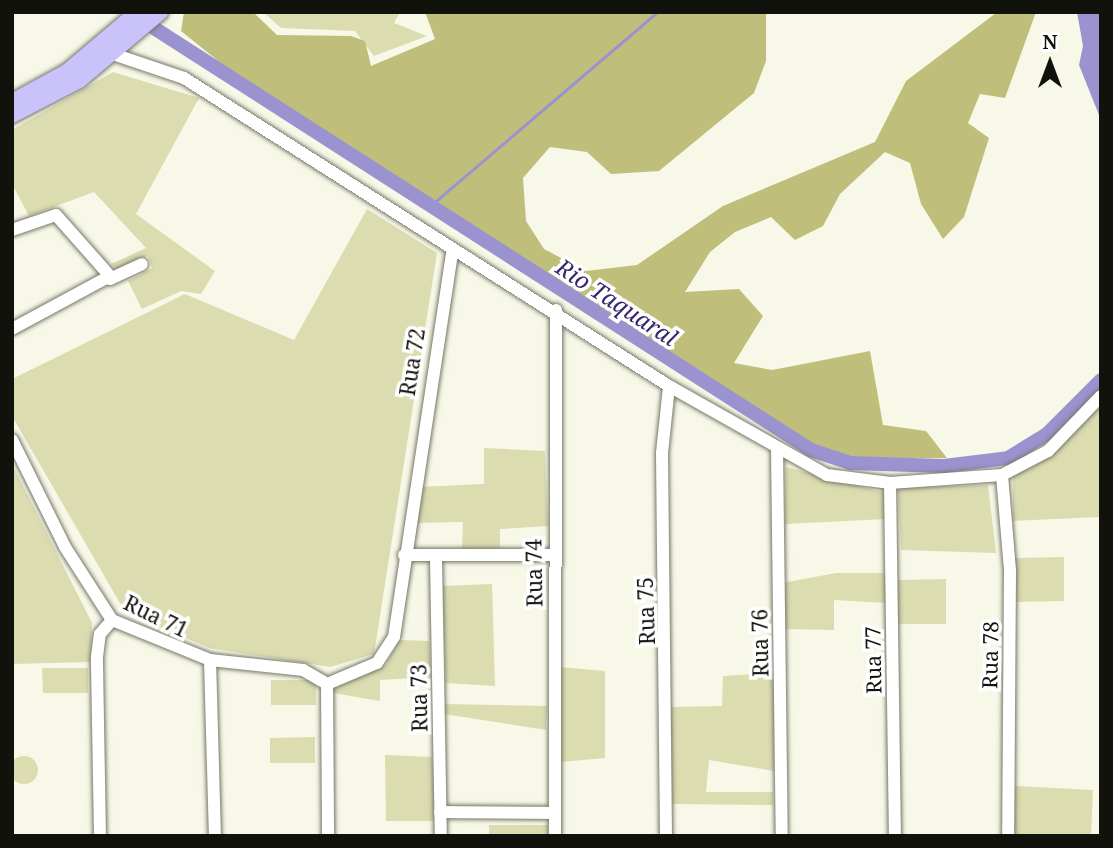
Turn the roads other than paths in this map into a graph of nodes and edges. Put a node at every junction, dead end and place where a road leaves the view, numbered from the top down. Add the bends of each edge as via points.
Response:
1 (138, 12) edge
2 (158, 15) edge
3 (125, 33) junction
4 (113, 54) junction
5 (12, 102) edge
6 (12, 115) edge
7 (12, 230) edge
8 (453, 249) junction
9 (142, 264) dead end
10 (110, 279) junction
11 (556, 310) junction
12 (12, 329) edge
13 (669, 386) junction
14 (1101, 396) edge
15 (12, 440) edge
16 (777, 449) junction
17 (1002, 475) junction
18 (890, 483) junction
19 (404, 555) junction
20 (553, 555) junction
21 (436, 559) junction
22 (112, 620) junction
23 (210, 660) junction
24 (327, 684) junction
25 (440, 812) junction
26 (555, 813) junction
27 (100, 836) edge
28 (215, 836) edge
29 (328, 836) edge
30 (441, 836) edge
31 (555, 836) edge
32 (666, 836) edge
33 (782, 836) edge
34 (895, 836) edge
35 (1008, 836) edge

1 - 3 main road
2 - 3 main road
3 - 4 main road
3 - 5 main road
4 - 6 main road
4 - 8 street via 184,78
7 - 10 street via 56,215
8 - 11 street
8 - 19 street, Rua 72
9 - 10 street
10 - 12 street
11 - 13 street
11 - 20 street, Rua 74
13 - 16 street
13 - 32 street, Rua 75 via 662,453
14 - 17 street via 1048,450
15 - 22 street, Rua 71 via 65,547
16 - 18 street via 840,478
16 - 33 street, Rua 76
17 - 18 street
17 - 35 street, Rua 78 via 1010,570
18 - 34 street, Rua 77
19 - 21 street
19 - 24 street, Rua 72 via 390,648 377,663
20 - 21 street
20 - 26 street, Rua 74
21 - 25 street, Rua 73
22 - 23 street, Rua 71
22 - 27 street via 100,634 97,657
23 - 24 street, Rua 71 via 303,670
23 - 28 street
24 - 29 street
25 - 26 street
25 - 30 street, Rua 73
26 - 31 street, Rua 74

